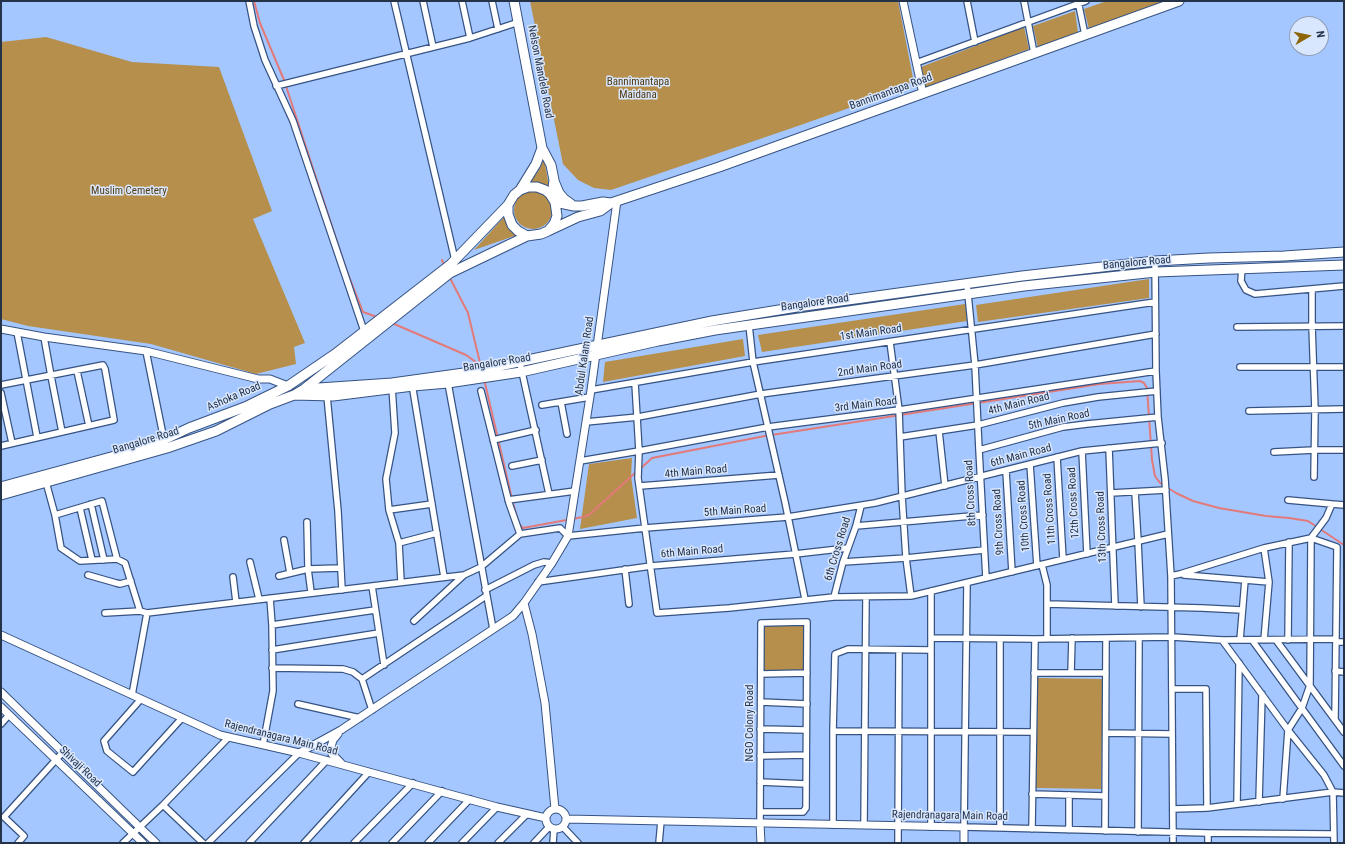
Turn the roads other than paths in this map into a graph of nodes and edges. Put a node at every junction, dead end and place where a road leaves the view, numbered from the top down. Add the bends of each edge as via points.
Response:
1 (249, 1) edge
2 (394, 1) edge
3 (423, 1) edge
4 (462, 1) edge
5 (492, 1) edge
6 (514, 1) edge
7 (903, 1) edge
8 (967, 1) edge
9 (1024, 1) edge
10 (1086, 1) edge
11 (1179, 1) edge
12 (1078, 2) edge
13 (519, 22) junction
14 (1028, 22) junction
15 (498, 29) junction
16 (1085, 35) junction
17 (470, 38) junction
18 (975, 42) junction
19 (433, 47) junction
20 (1034, 53) junction
21 (405, 54) junction
22 (916, 63) junction
23 (276, 86) junction
24 (923, 94) junction
25 (542, 148) junction
26 (554, 180) junction
27 (520, 190) junction
28 (553, 199) junction
29 (614, 202) junction
30 (508, 205) junction
31 (574, 206) junction
32 (541, 234) junction
33 (526, 236) junction
34 (1344, 252) edge
35 (455, 260) junction
36 (1155, 261) junction
37 (1344, 265) edge
38 (1242, 268) junction
39 (447, 272) junction
40 (1156, 272) junction
41 (1344, 286) edge
42 (967, 289) junction
43 (1312, 290) junction
44 (1155, 302) junction
45 (384, 320) junction
46 (749, 325) junction
47 (1312, 326) junction
48 (1344, 326) edge
49 (1237, 327) dead end
50 (1, 329) edge
51 (972, 330) junction
52 (364, 331) junction
53 (17, 332) junction
54 (1156, 334) junction
55 (44, 336) junction
56 (890, 342) junction
57 (597, 345) junction
58 (146, 350) junction
59 (596, 356) junction
60 (520, 362) junction
61 (753, 362) junction
62 (975, 365) junction
63 (1240, 367) dead end
64 (1313, 367) junction
65 (1344, 367) edge
66 (77, 370) junction
67 (1156, 371) junction
68 (491, 372) junction
69 (521, 372) junction
70 (51, 376) junction
71 (472, 376) junction
72 (896, 376) junction
73 (26, 380) junction
74 (635, 382) junction
75 (412, 383) junction
76 (448, 383) junction
77 (1, 385) edge
78 (288, 386) junction
79 (392, 386) junction
80 (304, 389) junction
81 (481, 391) dead end
82 (1155, 391) junction
83 (1, 393) edge
84 (590, 394) junction
85 (761, 394) junction
86 (294, 395) junction
87 (327, 396) junction
88 (977, 399) junction
89 (561, 402) junction
90 (542, 405) dead end
91 (1344, 409) edge
92 (899, 410) junction
93 (1314, 410) junction
94 (1248, 411) dead end
95 (638, 417) junction
96 (1156, 417) junction
97 (586, 422) junction
98 (978, 425) junction
99 (89, 426) junction
100 (768, 427) junction
101 (536, 430) junction
102 (939, 431) junction
103 (62, 432) junction
104 (567, 434) dead end
105 (900, 437) junction
106 (37, 438) junction
107 (164, 440) junction
108 (493, 440) junction
109 (12, 443) junction
110 (1160, 443) junction
111 (1, 446) edge
112 (1109, 448) junction
113 (978, 450) junction
114 (1314, 450) junction
115 (1344, 450) edge
116 (639, 451) junction
117 (1082, 451) junction
118 (1274, 452) dead end
119 (1057, 457) junction
120 (542, 460) junction
121 (580, 461) junction
122 (1030, 464) junction
123 (512, 466) dead end
124 (1006, 471) junction
125 (778, 475) junction
126 (1314, 477) dead end
127 (980, 478) junction
128 (46, 482) junction
129 (640, 486) junction
130 (945, 486) junction
131 (1, 487) edge
132 (1166, 490) junction
133 (575, 491) junction
134 (1135, 492) junction
135 (1111, 493) junction
136 (549, 494) junction
137 (1, 495) edge
138 (902, 496) junction
139 (508, 500) junction
140 (1288, 500) dead end
141 (91, 504) junction
142 (432, 504) junction
143 (1332, 504) junction
144 (1344, 505) edge
145 (861, 506) junction
146 (80, 508) junction
147 (389, 510) junction
148 (55, 515) junction
149 (983, 515) junction
150 (788, 517) junction
151 (904, 521) junction
152 (307, 522) dead end
153 (856, 526) junction
154 (645, 528) junction
155 (437, 533) junction
156 (520, 534) junction
157 (1168, 534) junction
158 (568, 536) junction
159 (1311, 538) junction
160 (284, 540) dead end
161 (1138, 541) junction
162 (1289, 542) junction
163 (398, 543) junction
164 (1113, 547) junction
165 (848, 548) junction
166 (1264, 548) junction
167 (984, 550) junction
168 (795, 554) junction
169 (1087, 554) junction
170 (906, 558) junction
171 (117, 559) junction
172 (1063, 559) junction
173 (92, 560) junction
174 (104, 560) junction
175 (250, 562) dead end
176 (843, 562) junction
177 (552, 563) junction
178 (1040, 565) junction
179 (651, 566) junction
180 (481, 567) junction
181 (340, 568) junction
182 (308, 570) junction
183 (625, 570) junction
184 (1012, 572) junction
185 (290, 574) junction
186 (1180, 574) junction
187 (88, 575) dead end
188 (464, 575) junction
189 (278, 576) dead end
190 (1171, 576) junction
191 (233, 577) dead end
192 (444, 577) junction
193 (986, 578) junction
194 (1245, 580) junction
195 (131, 581) junction
196 (401, 582) junction
197 (538, 582) junction
198 (1268, 582) junction
199 (967, 583) junction
200 (372, 586) junction
201 (342, 590) junction
202 (931, 591) junction
203 (311, 592) junction
204 (486, 593) junction
205 (911, 596) junction
206 (834, 597) junction
207 (866, 597) junction
208 (270, 598) junction
209 (259, 599) junction
210 (804, 599) junction
211 (236, 602) junction
212 (524, 603) junction
213 (629, 604) dead end
214 (1047, 604) junction
215 (1115, 606) junction
216 (1141, 607) junction
217 (1172, 608) junction
218 (375, 610) junction
219 (1242, 610) junction
220 (140, 611) junction
221 (105, 613) dead end
222 (147, 613) junction
223 (414, 621) dead end
224 (272, 625) junction
225 (493, 629) junction
226 (379, 633) junction
227 (1, 635) edge
228 (1172, 637) junction
229 (931, 638) junction
230 (1072, 638) junction
231 (1106, 638) junction
232 (1139, 638) junction
233 (966, 639) junction
234 (1000, 639) junction
235 (1035, 639) junction
236 (1047, 639) junction
237 (1222, 640) junction
238 (1240, 640) junction
239 (1252, 640) junction
240 (1264, 640) junction
241 (1276, 640) junction
242 (1288, 640) junction
243 (1311, 640) junction
244 (1336, 641) junction
245 (1344, 642) edge
246 (866, 649) junction
247 (272, 650) junction
248 (899, 650) junction
249 (931, 650) junction
250 (1239, 662) junction
251 (384, 665) junction
252 (272, 668) junction
253 (1335, 671) junction
254 (1344, 672) edge
255 (807, 673) junction
256 (1034, 673) junction
257 (1071, 673) junction
258 (1106, 673) junction
259 (761, 674) junction
260 (362, 679) junction
261 (1310, 685) junction
262 (1172, 689) junction
263 (1, 692) edge
264 (1262, 694) junction
265 (132, 695) junction
266 (141, 699) junction
267 (761, 702) junction
268 (298, 704) dead end
269 (807, 704) junction
270 (1, 707) edge
271 (1302, 708) junction
272 (372, 710) junction
273 (9, 715) junction
274 (182, 718) junction
275 (360, 718) junction
276 (1335, 719) junction
277 (1, 724) edge
278 (760, 729) junction
279 (341, 730) junction
280 (806, 730) junction
281 (865, 730) junction
282 (1288, 730) junction
283 (833, 731) junction
284 (898, 731) junction
285 (931, 731) junction
286 (965, 732) junction
287 (1000, 732) junction
288 (1033, 732) junction
289 (1344, 732) edge
290 (1106, 733) junction
291 (1138, 733) junction
292 (1172, 734) junction
293 (228, 738) junction
294 (263, 745) junction
295 (63, 752) junction
296 (299, 753) junction
297 (806, 755) junction
298 (760, 756) junction
299 (56, 760) junction
300 (327, 760) junction
301 (343, 765) junction
302 (1344, 766) edge
303 (370, 772) junction
304 (760, 782) junction
305 (413, 783) junction
306 (806, 784) junction
307 (442, 791) junction
308 (1332, 792) junction
309 (1344, 793) edge
310 (1032, 794) junction
311 (1069, 795) junction
312 (1105, 796) junction
313 (470, 799) junction
314 (1283, 799) junction
315 (1259, 802) junction
316 (1237, 804) junction
317 (163, 805) junction
318 (497, 807) junction
319 (1207, 808) junction
320 (555, 809) junction
321 (1173, 809) junction
322 (760, 812) junction
323 (527, 814) junction
324 (3, 816) edge
325 (546, 818) junction
326 (566, 819) junction
327 (661, 821) junction
328 (760, 823) junction
329 (833, 825) junction
330 (864, 825) junction
331 (898, 826) junction
332 (140, 827) junction
333 (563, 827) junction
334 (931, 827) junction
335 (552, 828) junction
336 (964, 828) junction
337 (1000, 828) junction
338 (1032, 829) junction
339 (1069, 830) junction
340 (1105, 831) junction
341 (1138, 832) junction
342 (1173, 832) junction
343 (133, 833) junction
344 (1208, 833) junction
345 (1333, 834) junction
346 (760, 842) edge
347 (18, 843) edge
348 (123, 843) edge
349 (143, 843) edge
350 (156, 843) edge
351 (203, 843) edge
352 (208, 843) edge
353 (249, 843) edge
354 (304, 843) edge
355 (354, 843) edge
356 (392, 843) edge
357 (428, 843) edge
358 (462, 843) edge
359 (498, 843) edge
360 (534, 843) edge
361 (554, 843) edge
362 (578, 843) edge
363 (659, 843) edge
364 (898, 843) edge
365 (964, 843) edge
366 (1173, 843) edge
367 (1208, 843) edge
368 (1334, 843) edge

1 - 23 street via 254,26
2 - 21 street
3 - 19 street
4 - 17 street
5 - 15 street
6 - 13 main road, Nelson Mandela Road
7 - 22 street
8 - 18 street
9 - 14 street
10 - 12 street
11 - 16 main road, Bannimantapa Road
12 - 14 street
12 - 16 street
13 - 15 street
13 - 25 main road, Nelson Mandela Road
14 - 18 street
14 - 20 street
15 - 17 street
16 - 20 main road, Bannimantapa Road
17 - 19 street
18 - 22 street
19 - 21 street
20 - 24 main road, Bannimantapa Road
21 - 23 street
21 - 35 street
22 - 24 street
23 - 52 street via 293,121
24 - 29 main road, Bannimantapa Road
25 - 26 main road, Nelson Mandela Road via 551,166
25 - 27 main road via 536,164
26 - 28 main road, Nelson Mandela Road
26 - 31 main road via 564,199
27 - 28 main road via 537,187 545,190
27 - 30 main road
28 - 31 main road
28 - 32 main road via 557,216 554,224
29 - 31 main road
29 - 32 main road
29 - 57 street, Abdul Kalam Road
30 - 33 main road via 512,225
30 - 35 main road
32 - 33 main road
33 - 39 main road
34 - 36 main road, Bangalore Road
35 - 39 main road
36 - 40 street
36 - 42 main road, Bangalore Road via 1022,276
37 - 38 main road, Bangalore Road
38 - 40 main road, Bangalore Road
38 - 43 street via 1241,281 1246,290 1255,294
39 - 45 main road, Ashoka Road
40 - 42 main road, Bangalore Road
40 - 44 street
41 - 43 street
42 - 46 main road, Bangalore Road
42 - 51 street
42 - 57 main road, Bangalore Road via 805,306 727,318
43 - 47 street
44 - 51 street, 1st Main Road
44 - 54 street
45 - 52 main road, Ashoka Road
45 - 80 main road, Bangalore Road
46 - 59 main road, Bangalore Road via 658,341
46 - 61 street
47 - 48 street
47 - 49 street
47 - 64 street
50 - 53 street
51 - 56 street, 1st Main Road
51 - 62 street
52 - 78 main road, Ashoka Road via 336,354
53 - 55 street
53 - 73 street
54 - 62 street, 2nd Main Road
54 - 67 street
55 - 58 street
55 - 70 street
56 - 61 street, 1st Main Road
56 - 72 street
57 - 59 street, Abdul Kalam Road
57 - 60 main road, Bangalore Road
58 - 78 street via 258,379 270,379
58 - 107 street
59 - 69 main road, Bangalore Road
59 - 84 street, Abdul Kalam Road
60 - 68 main road, Bangalore Road
60 - 69 street
61 - 74 street, 1st Main Road
61 - 85 street
62 - 72 street, 2nd Main Road
62 - 88 street
63 - 64 street
64 - 65 street
64 - 93 street
66 - 70 street
66 - 99 street
66 - 99 street via 102,365 105,369 114,420
67 - 82 street
67 - 88 street, 3rd Main Road
68 - 69 main road, Bangalore Road
68 - 71 main road, Bangalore Road
69 - 101 street
70 - 73 street
70 - 103 street
71 - 75 main road, Bangalore Road
71 - 76 main road, Bangalore Road
72 - 85 street, 2nd Main Road
72 - 92 street
73 - 77 street
73 - 106 street
74 - 84 street, 1st Main Road
74 - 95 street
75 - 76 main road, Bangalore Road
75 - 79 main road, Bangalore Road
75 - 142 street
76 - 180 street
78 - 107 main road, Ashoka Road via 245,407
79 - 80 main road, Bangalore Road
79 - 87 main road, Bangalore Road
79 - 147 street via 395,433 386,479
80 - 86 main road, Bangalore Road
81 - 108 street
82 - 96 street
82 - 98 street, 4th Main Road via 1064,403
83 - 109 street
84 - 89 street, 1st Main Road
84 - 97 street, Abdul Kalam Road
85 - 95 street, 2nd Main Road
85 - 100 street
86 - 87 main road, Bangalore Road
86 - 128 main road, Bangalore Road via 216,431 174,446
87 - 181 street via 338,511
88 - 92 street, 3rd Main Road
88 - 98 street, 8th Cross Road
89 - 90 street, 1st Main Road
89 - 104 street
91 - 93 street
92 - 100 street, 3rd Main Road
92 - 105 street
93 - 94 street
93 - 114 street
95 - 97 street, 2nd Main Road
95 - 116 street
96 - 110 street
96 - 113 street, 5th Main Road via 1063,427
97 - 121 street, Abdul Kalam Road
98 - 102 street, 4th Main Road
98 - 113 street, 8th Cross Road
99 - 103 street
100 - 116 street, 3rd Main Road
100 - 125 street
101 - 108 street
101 - 120 street
102 - 105 street, 4th Main Road
102 - 130 street
103 - 106 street
105 - 138 street
106 - 109 street
107 - 131 main road, Ashoka Road
108 - 139 street
109 - 111 street
110 - 112 street, 6th Main Road
110 - 132 street
112 - 117 street, 6th Main Road
112 - 135 street, 13th Cross Road
113 - 127 street, 8th Cross Road
114 - 115 street
114 - 118 street
114 - 126 street
116 - 121 street, 3rd Main Road
116 - 129 street
117 - 119 street, 6th Main Road
117 - 169 street, 12th Cross Road
119 - 122 street, 6th Main Road
119 - 172 street, 11th Cross Road
120 - 123 street
120 - 136 street
121 - 133 street, Abdul Kalam Road
122 - 124 street, 6th Main Road
122 - 178 street, 10th Cross Road
124 - 127 street, 6th Main Road
124 - 184 street, 9th Cross Road
125 - 129 street, 4th Main Road
125 - 150 street
127 - 130 street, 6th Main Road
127 - 149 street, 8th Cross Road
128 - 137 main road, Bangalore Road
128 - 148 street
129 - 154 street
130 - 138 street, 6th Main Road
132 - 134 street
132 - 157 street
133 - 136 street
133 - 158 street, Abdul Kalam Road
134 - 135 street
134 - 161 street
135 - 164 street, 13th Cross Road
136 - 139 street
138 - 145 street, 5th Main Road
138 - 151 street
139 - 156 street
140 - 143 street
141 - 146 street
141 - 171 street via 102,500
141 - 174 street
142 - 147 street
142 - 155 street
143 - 144 street
143 - 159 street
145 - 150 street, 5th Main Road
145 - 153 street, 6th Cross Road
146 - 148 street
146 - 173 street
147 - 163 street
148 - 173 street via 61,548 80,561
149 - 151 street
149 - 167 street, 8th Cross Road
150 - 154 street, 5th Main Road
150 - 168 street
151 - 153 street
151 - 170 street
152 - 182 street
153 - 165 street, 6th Cross Road
154 - 158 street, 5th Main Road
154 - 179 street
155 - 163 street
155 - 192 street
156 - 158 street via 560,528
156 - 180 street
157 - 161 street
157 - 190 street
158 - 177 street, Abdul Kalam Road
159 - 162 street
159 - 243 street
159 - 244 street via 1337,547
160 - 185 street
161 - 164 street
161 - 216 street
162 - 166 street
162 - 242 street
163 - 196 street
164 - 169 street
164 - 215 street, 13th Cross Road
165 - 168 street, 6th Main Road
165 - 176 street, 6th Cross Road
166 - 186 street
166 - 198 street
167 - 170 street
167 - 193 street, 8th Cross Road
168 - 179 street, 6th Main Road
168 - 210 street
169 - 172 street
170 - 176 street
170 - 205 street
171 - 174 street
171 - 195 street via 125,563
172 - 178 street
173 - 174 street
175 - 209 street
176 - 206 street, 6th Cross Road
177 - 197 street, Abdul Kalam Road
177 - 204 street via 534,564
178 - 184 street
178 - 214 street, 10th Cross Road via 1047,585
179 - 183 street, 6th Main Road
179 - 210 street via 657,613
180 - 188 street
180 - 204 street
181 - 182 street
181 - 201 street
182 - 185 street
182 - 203 street
183 - 197 street, 6th Main Road
183 - 213 street
184 - 193 street
185 - 189 street
186 - 190 street
186 - 194 street
187 - 195 street via 120,584
188 - 192 street
188 - 223 street
190 - 217 street
191 - 211 street
192 - 196 street
193 - 199 street
194 - 198 street
194 - 219 street
195 - 220 street
196 - 200 street
197 - 212 street, Abdul Kalam Road
198 - 240 street
199 - 202 street
199 - 233 street
200 - 201 street
200 - 218 street
201 - 203 street
202 - 205 street
202 - 229 street
203 - 208 street
204 - 225 street
204 - 251 street
205 - 207 street
206 - 207 street
206 - 210 street
207 - 246 street
208 - 209 street
208 - 224 street
209 - 211 street
211 - 222 street
212 - 225 street, Abdul Kalam Road via 513,616
212 - 320 street via 545,703
214 - 215 street
214 - 236 street, 10th Cross Road
215 - 216 street
216 - 217 street
217 - 219 street
217 - 228 street
218 - 224 street
218 - 226 street
219 - 238 street
220 - 221 street
220 - 222 street
222 - 265 street
224 - 247 street
225 - 272 street, Abdul Kalam Road
226 - 247 street
226 - 251 street
227 - 265 street, Rajendranagara Main Road
228 - 232 street
228 - 237 street
228 - 262 street
229 - 233 street
229 - 249 street
230 - 231 street
230 - 236 street
230 - 257 street
231 - 232 street
231 - 258 street
232 - 291 street
233 - 234 street
233 - 286 street
234 - 235 street
234 - 287 street
235 - 236 street
235 - 256 street
237 - 238 street
237 - 250 street
238 - 239 street
239 - 240 street
239 - 271 street
240 - 241 street
241 - 242 street
241 - 261 street
242 - 243 street
243 - 244 street
243 - 261 street
244 - 245 street
244 - 253 street
246 - 248 street
246 - 281 street
246 - 283 street via 848,649 835,654
247 - 252 street
248 - 249 street
248 - 284 street
249 - 285 street
250 - 264 street
250 - 316 street
251 - 260 street
252 - 260 street via 343,669 353,672
252 - 294 street via 273,691
253 - 254 street
253 - 276 street
255 - 259 street
255 - 259 street, NGO Colony Road via 808,622 761,622
255 - 269 street
256 - 257 street
256 - 288 street
257 - 258 street
258 - 290 street
259 - 267 street, NGO Colony Road
260 - 272 street
261 - 271 street
261 - 276 street
262 - 292 street
262 - 319 street via 1206,689
263 - 295 street
264 - 282 street
264 - 315 street
265 - 266 street, Rajendranagara Main Road
266 - 274 street, Rajendranagara Main Road
266 - 274 street via 104,741 107,750 133,772
267 - 269 street
267 - 278 street, NGO Colony Road
268 - 275 street
269 - 280 street
270 - 273 street, Shivaji Road
271 - 282 street
271 - 302 street
272 - 275 street, Abdul Kalam Road
273 - 277 street
273 - 299 street, Shivaji Road
274 - 293 street, Rajendranagara Main Road
275 - 279 street, Abdul Kalam Road
276 - 289 street
278 - 280 street
278 - 298 street, NGO Colony Road
279 - 296 street, Abdul Kalam Road
279 - 301 street via 331,747 335,759
280 - 297 street
281 - 283 street
281 - 284 street
281 - 330 street
282 - 308 street via 1324,775
282 - 314 street
283 - 329 street
284 - 285 street
284 - 331 street
285 - 286 street
285 - 334 street
286 - 287 street
286 - 336 street
287 - 288 street
287 - 337 street
288 - 310 street
290 - 291 street
290 - 312 street
291 - 292 street
291 - 341 street
292 - 321 street
293 - 294 street, Rajendranagara Main Road
293 - 317 street
294 - 296 street, Rajendranagara Main Road
295 - 299 street
295 - 332 street
296 - 300 street, Rajendranagara Main Road
296 - 352 street
297 - 298 street
297 - 306 street
298 - 304 street, NGO Colony Road
299 - 324 street
299 - 343 street, Shivaji Road
300 - 301 street, Rajendranagara Main Road
300 - 353 street
301 - 303 street, Rajendranagara Main Road
303 - 305 street, Rajendranagara Main Road
303 - 354 street
304 - 306 street
304 - 322 street, NGO Colony Road
305 - 307 street, Rajendranagara Main Road
305 - 355 street
306 - 322 street via 804,811
307 - 313 street, Rajendranagara Main Road
307 - 356 street
308 - 309 street
308 - 314 street
308 - 345 street
310 - 311 street
310 - 338 street
311 - 312 street
311 - 339 street
312 - 340 street
313 - 318 street, Rajendranagara Main Road
313 - 357 street
314 - 315 street
315 - 316 street
316 - 319 street
317 - 332 street
317 - 351 street
318 - 323 street, Rajendranagara Main Road
318 - 358 street
319 - 321 street
320 - 325 street via 549,812
320 - 326 street via 562,810
321 - 342 street
322 - 328 street, NGO Colony Road
323 - 325 street, Rajendranagara Main Road
323 - 359 street
324 - 347 street via 24,836
325 - 335 street via 547,824
326 - 327 street, Rajendranagara Main Road
326 - 333 street
327 - 328 street, Rajendranagara Main Road
327 - 363 street
328 - 329 street, Rajendranagara Main Road
328 - 346 street
329 - 330 street, Rajendranagara Main Road
330 - 331 street, Rajendranagara Main Road
331 - 334 street, Rajendranagara Main Road
331 - 364 street
332 - 343 street
332 - 350 street
333 - 335 street
333 - 362 street
334 - 336 street, Rajendranagara Main Road
335 - 360 street
335 - 361 street
336 - 337 street, Rajendranagara Main Road
336 - 365 street
337 - 338 street, Rajendranagara Main Road
338 - 339 street, Rajendranagara Main Road
339 - 340 street, Rajendranagara Main Road
340 - 341 street, Rajendranagara Main Road
341 - 342 street, Rajendranagara Main Road
342 - 344 street, Rajendranagara Main Road
342 - 366 street
343 - 348 street
343 - 349 street, Shivaji Road
344 - 345 street, Rajendranagara Main Road
344 - 367 street
345 - 368 street

